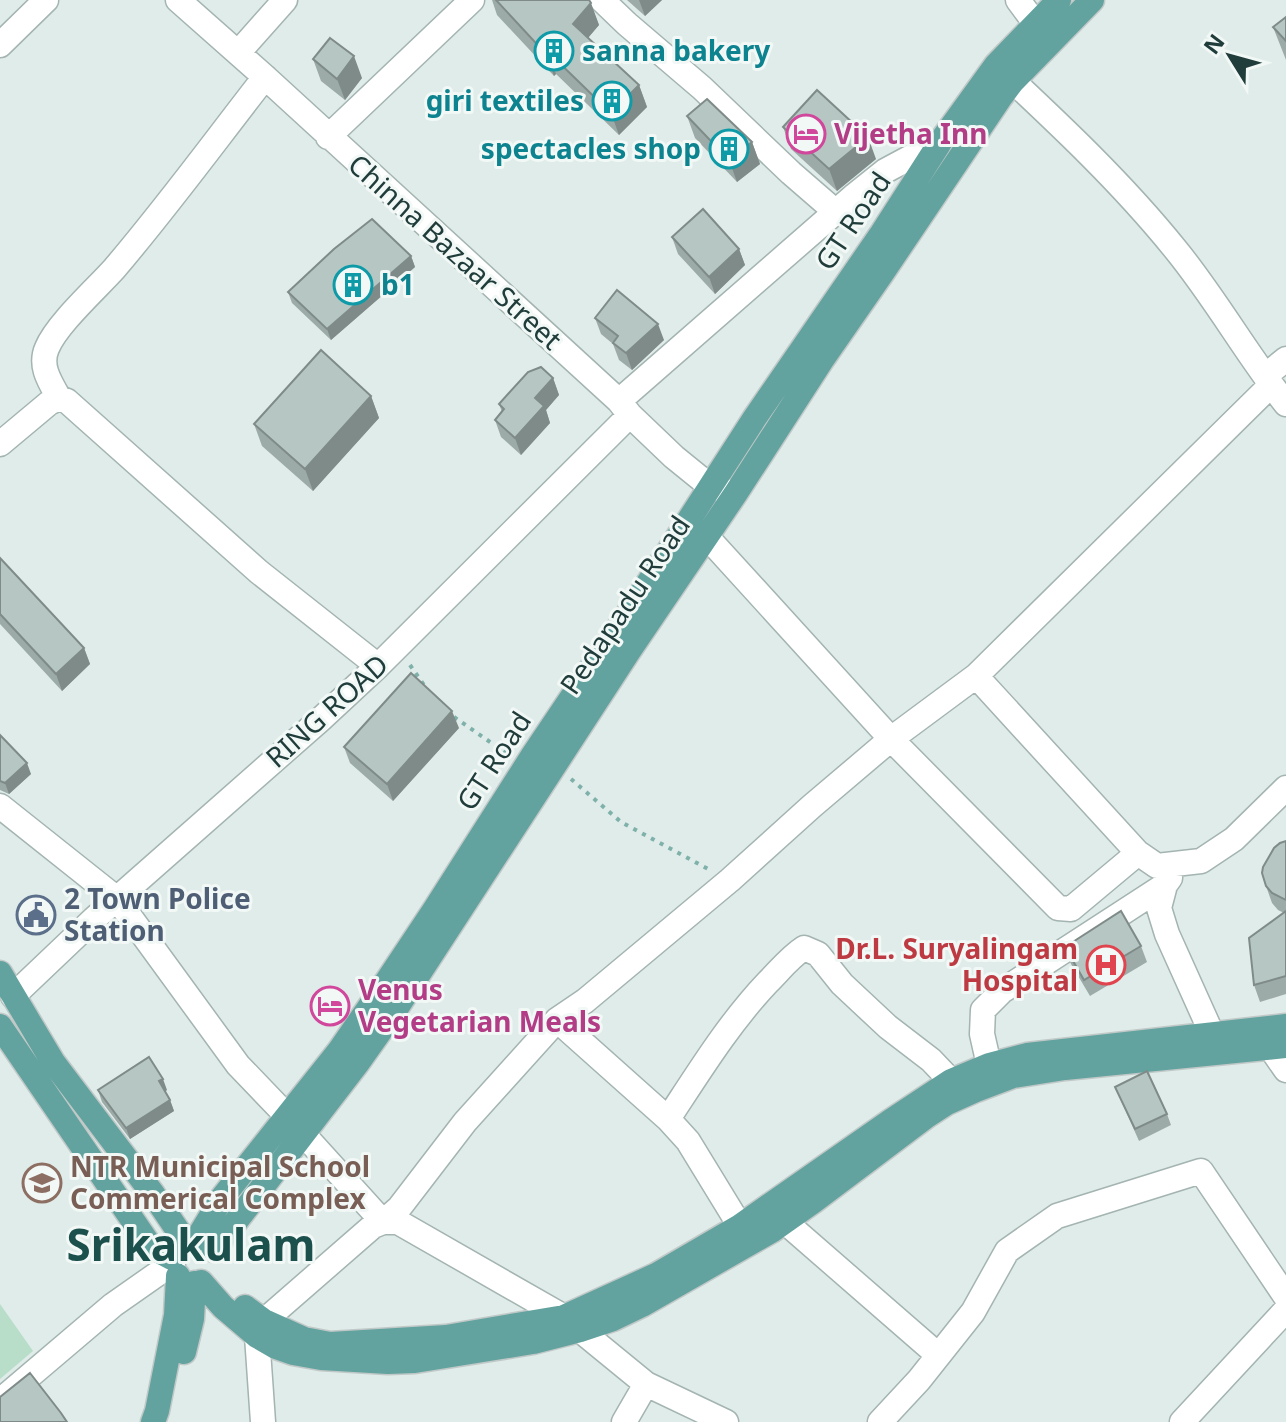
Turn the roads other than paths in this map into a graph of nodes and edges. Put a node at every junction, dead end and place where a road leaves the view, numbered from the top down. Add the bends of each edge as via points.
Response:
1 (46, 0) edge
2 (178, 0) edge
3 (285, 0) edge
4 (472, 0) edge
5 (602, 0) edge
6 (1018, 0) edge
7 (1059, 0) edge
8 (1092, 0) edge
9 (1035, 23) junction
10 (0, 45) edge
11 (238, 53) junction
12 (1005, 73) junction
13 (265, 77) junction
14 (328, 137) junction
15 (941, 141) junction
16 (836, 212) junction
17 (1286, 359) edge
18 (1274, 389) edge
19 (59, 398) junction
20 (624, 408) junction
21 (0, 444) edge
22 (711, 487) junction
23 (736, 493) junction
24 (707, 537) junction
25 (378, 666) junction
26 (976, 676) junction
27 (891, 739) junction
28 (544, 760) junction
29 (1286, 788) edge
30 (0, 806) edge
31 (1138, 853) junction
32 (1181, 864) junction
33 (1165, 885) junction
34 (117, 899) junction
35 (0, 973) edge
36 (13, 996) junction
37 (557, 1020) junction
38 (0, 1026) edge
39 (1286, 1026) edge
40 (1212, 1034) junction
41 (1278, 1046) edge
42 (989, 1065) junction
43 (1286, 1070) edge
44 (951, 1081) junction
45 (286, 1115) junction
46 (668, 1119) junction
47 (304, 1135) junction
48 (777, 1213) junction
49 (383, 1222) junction
50 (740, 1226) junction
51 (192, 1263) junction
52 (1286, 1297) edge
53 (1286, 1310) edge
54 (572, 1323) junction
55 (261, 1328) junction
56 (938, 1355) junction
57 (646, 1384) junction
58 (0, 1401) edge
59 (155, 1416) edge
60 (263, 1422) edge
61 (624, 1422) edge
62 (726, 1422) edge
63 (880, 1422) edge
64 (1182, 1422) edge

1 - 10 street
2 - 11 street, Chinna Bazaar Street
3 - 11 street
4 - 14 street
5 - 16 street
6 - 9 street
7 - 9 main road, GT Road
8 - 12 main road, Pedapadu Road
9 - 12 main road, GT Road
11 - 13 street, Chinna Bazaar Street
12 - 15 main road, GT Road
12 - 18 street via 1090,154 1177,251
12 - 23 main road, Pedapadu Road via 969,142
13 - 14 street, Chinna Bazaar Street
13 - 19 street via 47,347 46,375
14 - 20 street, Chinna Bazaar Street
15 - 16 street, RING ROAD via 885,171
15 - 22 main road, GT Road
16 - 20 street, RING ROAD
17 - 18 street
18 - 26 street
19 - 21 street
19 - 25 street via 259,572
20 - 22 street, Chinna Bazaar Street
20 - 25 street, RING ROAD
22 - 23 street, Chinna Bazaar Street
22 - 28 main road, GT Road
23 - 24 main road, Pedapadu Road
24 - 27 street
24 - 28 main road, Pedapadu Road via 629,651
25 - 34 street, RING ROAD
26 - 27 street
26 - 31 street
27 - 31 street via 1058,908 1071,909
27 - 37 street via 730,880
28 - 45 main road, GT Road via 339,1051
28 - 47 main road, Pedapadu Road via 396,1009
29 - 32 street via 1234,839 1201,861
30 - 34 street
31 - 32 street via 1157,866
32 - 33 street
33 - 40 street via 1159,908 1167,934
33 - 42 street via 1002,991 983,1010
34 - 36 street, RING ROAD
34 - 45 street via 238,1065
35 - 36 main road
36 - 51 main road via 53,1062 153,1194
37 - 46 street
37 - 49 street
38 - 51 main road via 151,1247
39 - 40 main road
40 - 42 main road via 1027,1055
41 - 43 street
41 - 48 main road via 1013,1076 947,1103 814,1201
42 - 44 main road
44 - 46 street via 842,984 818,954 804,948 747,1004
44 - 48 main road via 889,1122
45 - 47 street
45 - 51 main road, GT Road via 222,1198
46 - 50 street via 688,1141
47 - 49 street
47 - 51 main road, Pedapadu Road
48 - 50 main road
48 - 54 main road via 773,1230 642,1305 613,1319
48 - 56 street
49 - 54 street via 398,1222
49 - 55 street
50 - 54 main road
51 - 55 main road via 223,1307
51 - 58 street via 113,1305
51 - 59 main road
52 - 56 street via 1201,1171 1057,1216 1007,1251 973,1312
53 - 64 street
54 - 55 main road via 533,1342 388,1362 293,1353 276,1347
54 - 57 street
55 - 60 street
56 - 63 street
57 - 61 street
57 - 62 street

